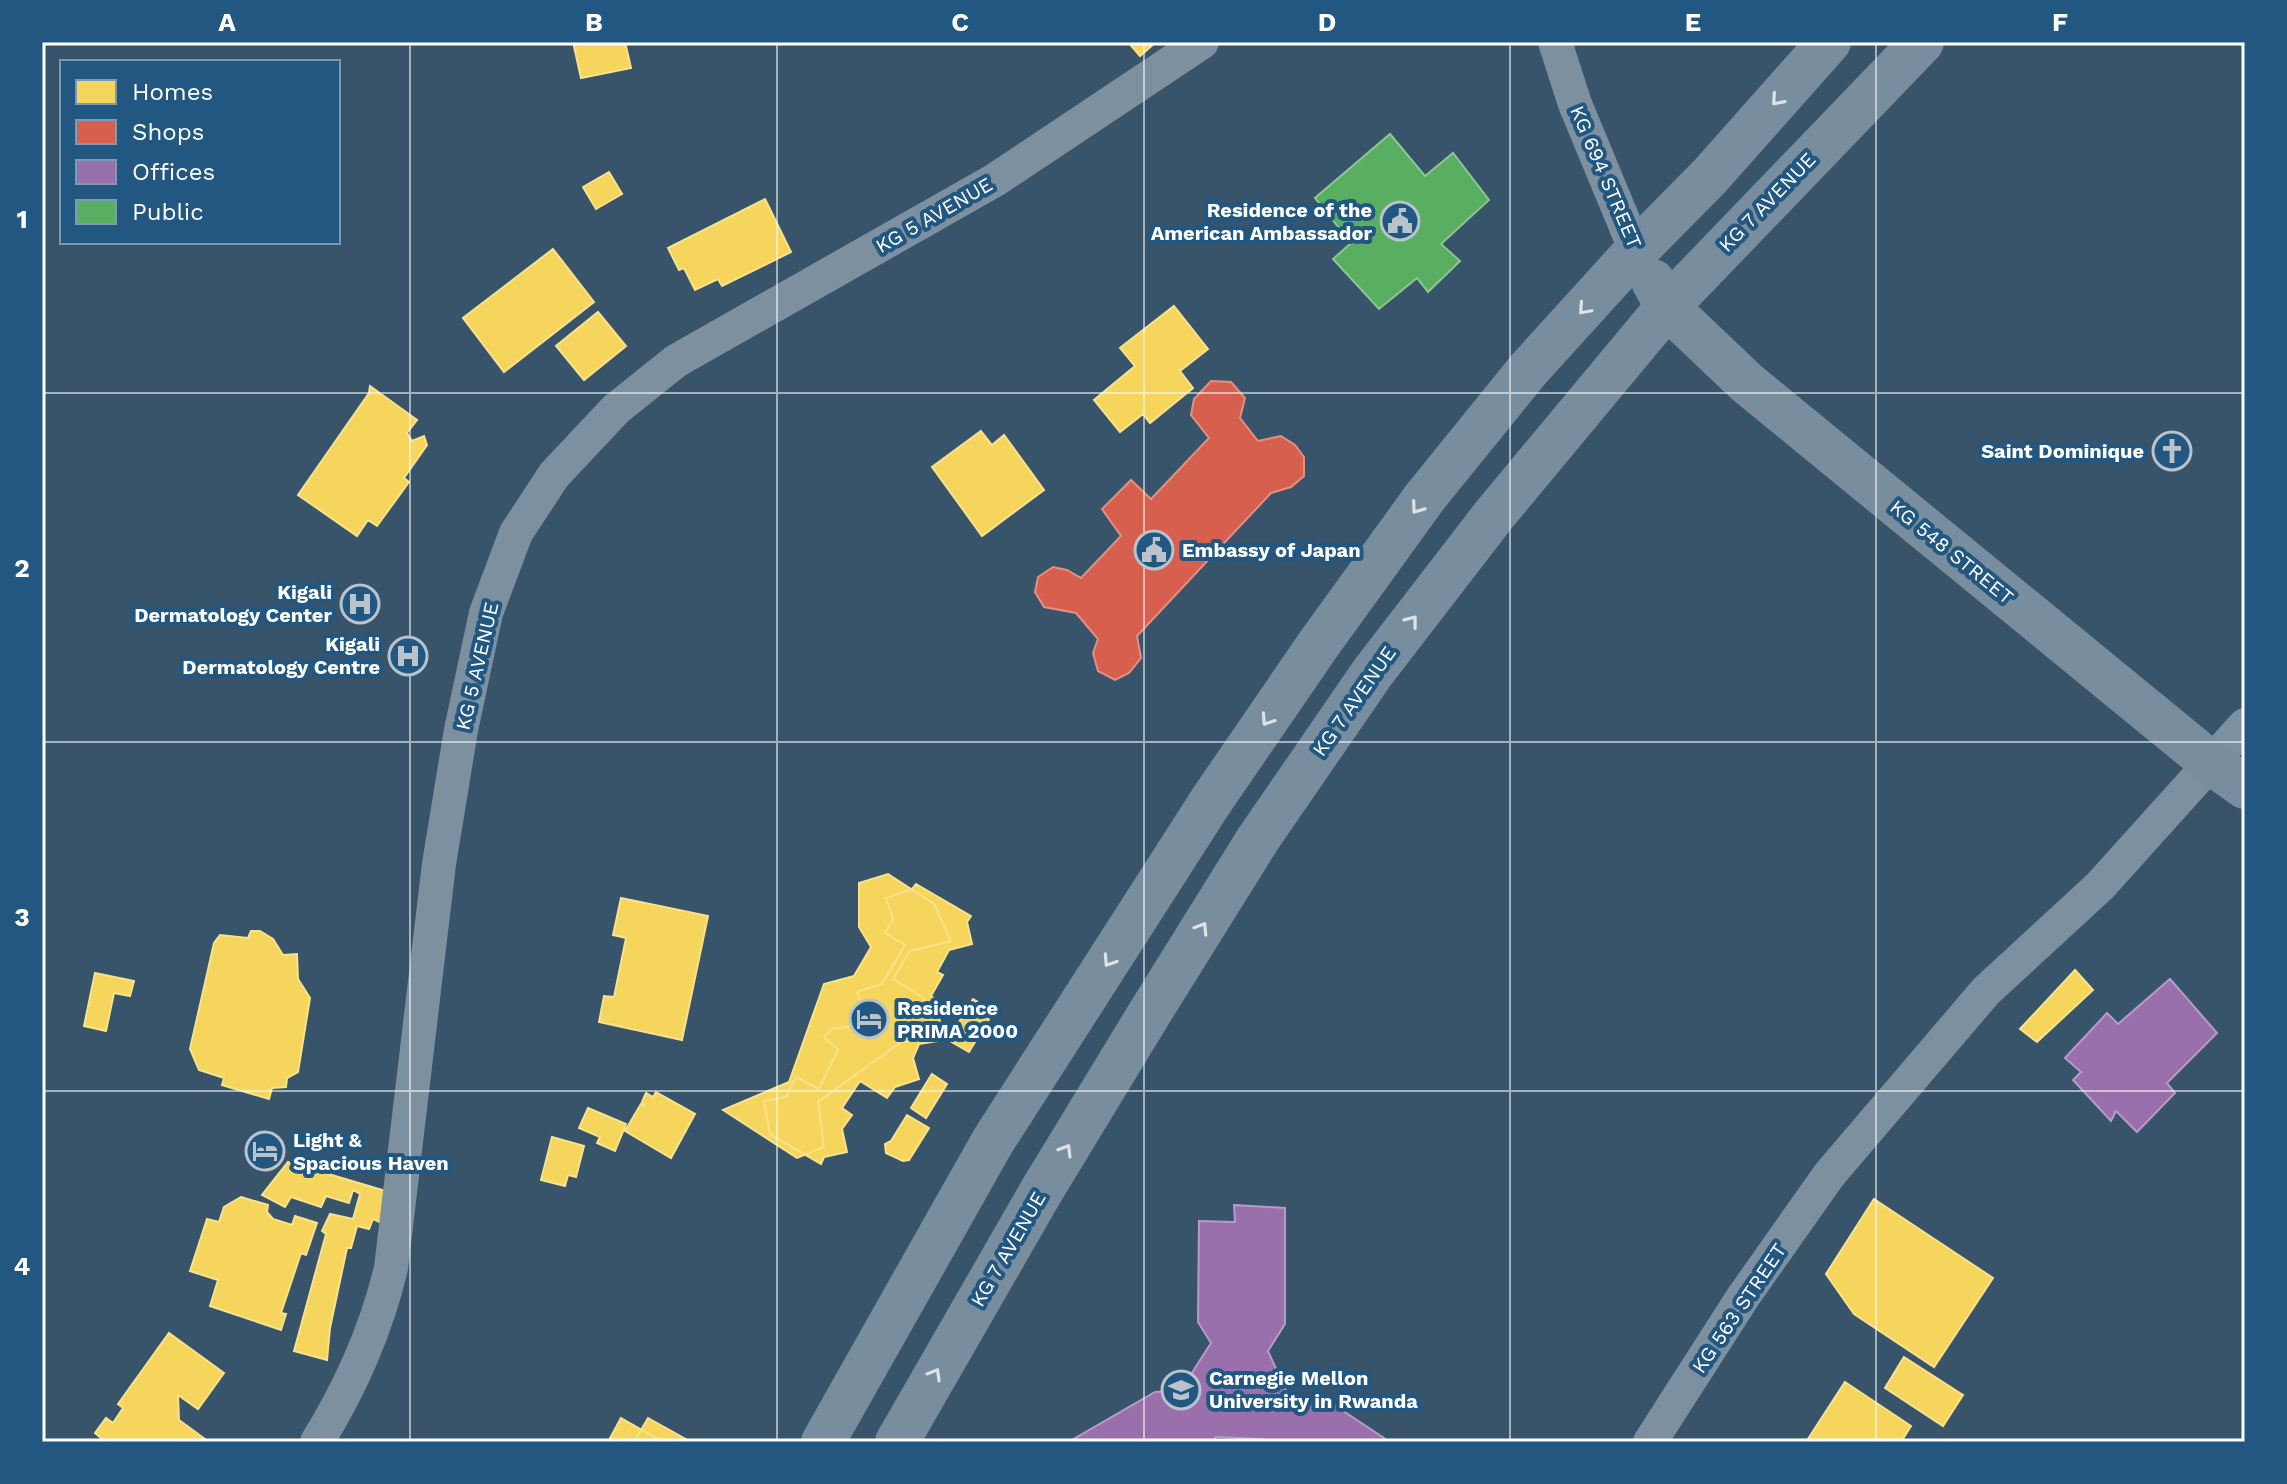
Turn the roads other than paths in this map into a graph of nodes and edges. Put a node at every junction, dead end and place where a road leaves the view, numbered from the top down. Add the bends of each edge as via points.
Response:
1 (1202, 42) edge
2 (1555, 42) edge
3 (1829, 42) edge
4 (1922, 42) edge
5 (1636, 251) junction
6 (1667, 307) junction
7 (2245, 725) edge
8 (2210, 762) junction
9 (2245, 787) edge
10 (317, 1442) edge
11 (823, 1442) edge
12 (897, 1442) edge
13 (1650, 1442) edge

1 - 10 street, KG 5 AVENUE via 995,180 676,361 616,409 564,464 516,533 486,613 461,730 439,864 391,1268 369,1345
2 - 5 street, KG 694 STREET
3 -> 5 main road
4 - 6 main road, KG 7 AVENUE
5 - 6 main road, KG 694 STREET
5 -> 11 main road via 1527,371 1434,485 1211,801 993,1141
6 - 8 main road, KG 548 STREET via 1814,441
12 -> 6 main road, KG 7 AVENUE via 1042,1190 1258,839 1373,672 1494,515
7 - 8 street
8 - 9 main road, KG 548 STREET
8 - 13 street, KG 563 STREET via 2100,886 1986,991 1829,1175

